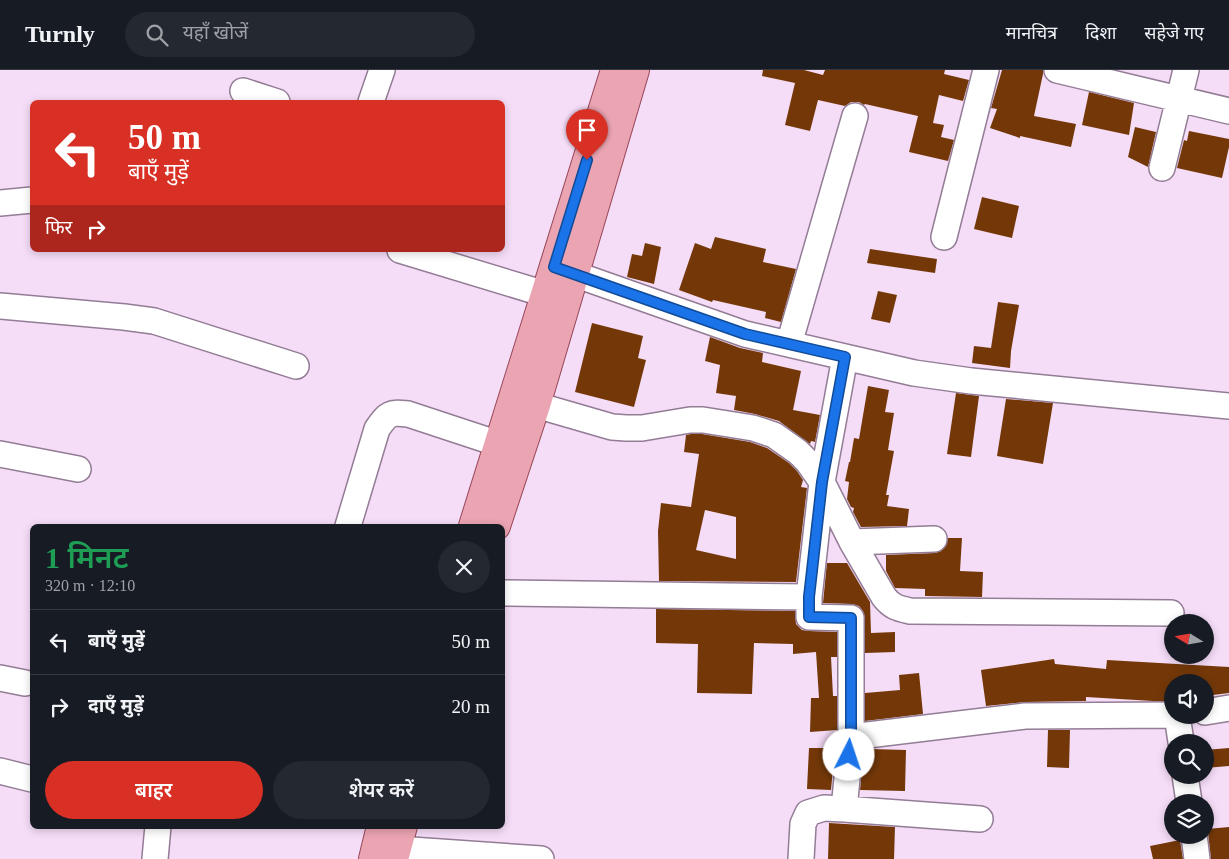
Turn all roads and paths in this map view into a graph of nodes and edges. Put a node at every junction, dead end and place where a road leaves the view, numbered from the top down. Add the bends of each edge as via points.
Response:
1 (382, 70) edge
2 (614, 70) edge
3 (635, 70) edge
4 (986, 70) edge
5 (1057, 70) edge
6 (1186, 70) edge
7 (243, 91) dead end
8 (1179, 99) junction
9 (272, 100) edge
10 (372, 100) edge
11 (1229, 111) edge
12 (855, 116) dead end
13 (1162, 168) dead end
14 (30, 200) edge
15 (0, 203) edge
16 (944, 237) dead end
17 (407, 252) edge
18 (564, 270) junction
19 (545, 294) junction
20 (0, 306) edge
21 (789, 344) junction
22 (845, 357) junction
23 (296, 366) dead end
24 (536, 405) junction
25 (1229, 406) edge
26 (499, 444) junction
27 (0, 454) edge
28 (78, 469) dead end
29 (822, 482) junction
30 (349, 524) edge
31 (474, 524) edge
32 (497, 524) edge
33 (934, 538) dead end
34 (852, 542) junction
35 (505, 593) edge
36 (809, 597) junction
37 (1171, 613) dead end
38 (0, 678) edge
39 (25, 682) dead end
40 (1229, 708) edge
41 (1214, 710) edge
42 (1164, 714) edge
43 (851, 737) junction
44 (0, 771) edge
45 (30, 778) edge
46 (844, 809) junction
47 (980, 819) dead end
48 (158, 829) edge
49 (382, 829) edge
50 (1195, 844) edge
51 (392, 848) edge
52 (155, 859) edge
53 (541, 859) edge
54 (801, 859) edge
55 (1197, 859) edge

1 - 10 street
2 - 18 main road
3 - 18 main road
4 - 16 street
5 - 8 street
6 - 8 street
7 - 9 street
8 - 11 street
8 - 13 street
12 - 21 street
14 - 15 street
17 - 19 street
18 - 19 main road
18 - 21 street via 745,334
18 - 24 main road
19 - 26 main road
20 - 23 street via 154,321
21 - 22 street
22 - 25 street via 914,373 971,381
22 - 29 street
24 - 29 street via 626,428 703,420 753,428 774,435 798,452
24 - 32 main road
26 - 30 street via 394,412 384,418 377,429
26 - 31 main road
27 - 28 street
29 - 34 street
29 - 36 street
33 - 34 street
34 - 37 street via 884,596 891,605 904,610
35 - 36 street
36 - 43 street via 809,617 851,618
38 - 39 street
40 - 41 street
42 - 43 street via 1025,716
43 - 46 street
44 - 45 street
46 - 47 street
46 - 54 street via 824,808 808,813 803,824
48 - 52 street
49 - 51 main road
50 - 55 street
51 - 53 street

